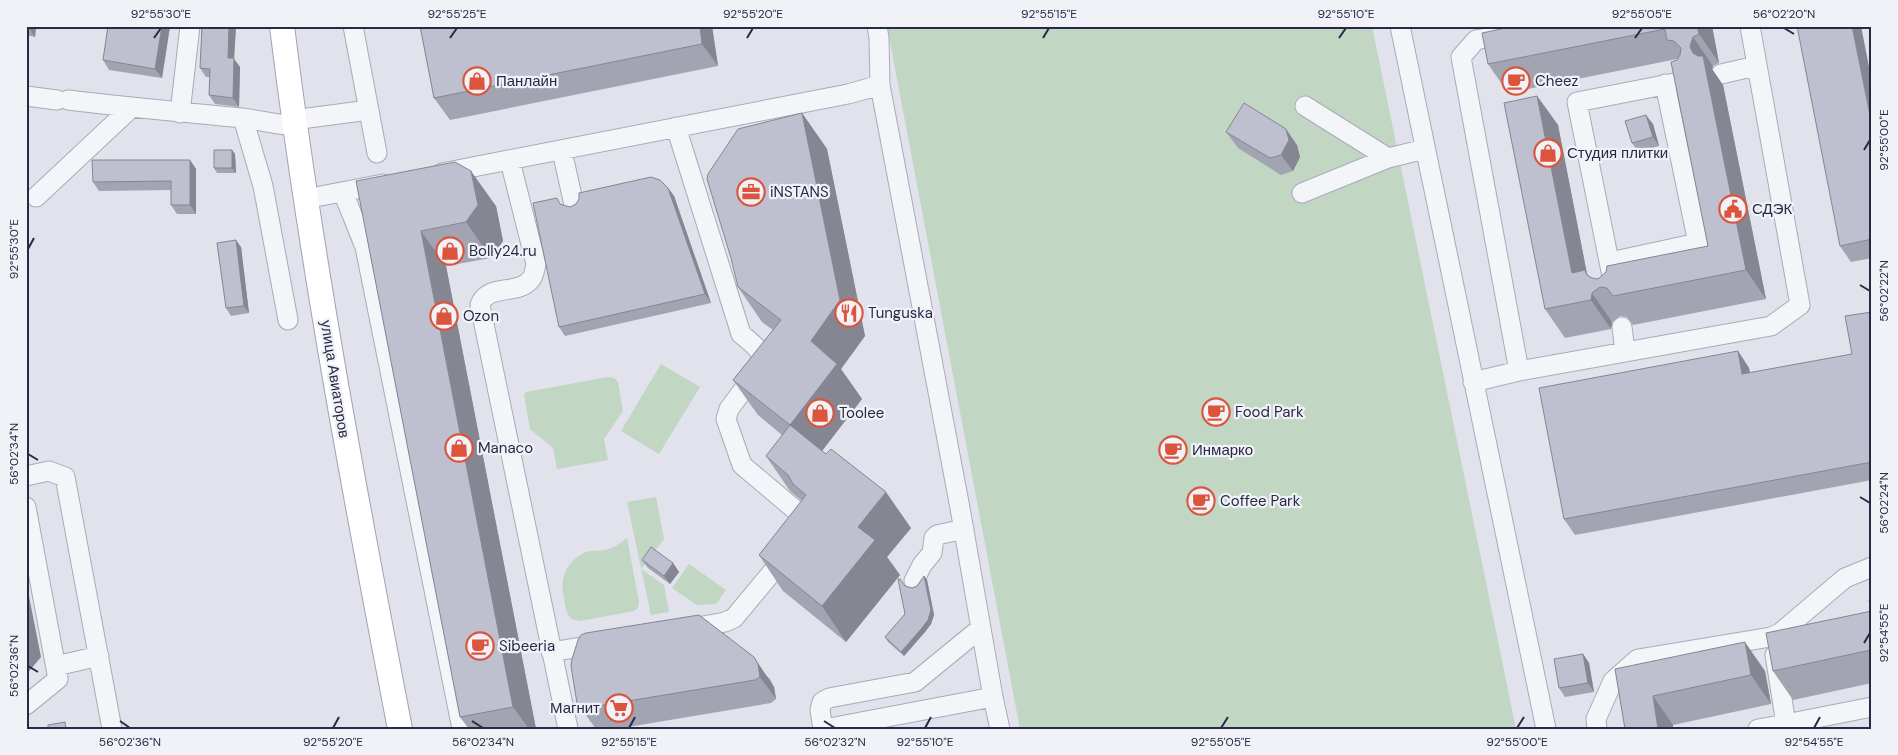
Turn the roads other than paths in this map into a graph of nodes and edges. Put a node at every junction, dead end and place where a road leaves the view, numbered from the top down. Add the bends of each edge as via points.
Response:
1 (190, 26) edge
2 (282, 26) edge
3 (352, 26) edge
4 (877, 26) edge
5 (1400, 26) edge
6 (1549, 26) edge
7 (1750, 26) edge
8 (1522, 29) edge
9 (1756, 66) junction
10 (1721, 74) dead end
11 (1690, 80) edge
12 (1665, 84) junction
13 (880, 86) junction
14 (26, 96) edge
15 (1305, 106) dead end
16 (131, 108) junction
17 (368, 110) junction
18 (180, 113) junction
19 (243, 118) junction
20 (294, 123) junction
21 (676, 127) junction
22 (1425, 149) junction
23 (562, 151) junction
24 (377, 153) dead end
25 (1388, 158) junction
26 (510, 161) junction
27 (422, 177) edge
28 (402, 181) edge
29 (343, 192) junction
30 (1302, 193) dead end
31 (36, 197) dead end
32 (305, 199) junction
33 (574, 205) edge
34 (1610, 262) junction
35 (1616, 297) edge
36 (288, 320) dead end
37 (1622, 327) edge
38 (1625, 352) junction
39 (1519, 371) junction
40 (1473, 382) junction
41 (26, 476) edge
42 (26, 507) edge
43 (964, 529) junction
44 (1872, 567) edge
45 (914, 581) dead end
46 (1817, 626) edge
47 (981, 628) junction
48 (667, 632) edge
49 (1776, 635) junction
50 (619, 640) edge
51 (551, 652) junction
52 (99, 656) junction
53 (56, 666) junction
54 (993, 697) junction
55 (26, 705) edge
56 (1872, 707) edge
57 (1786, 724) junction
58 (112, 729) edge
59 (400, 729) edge
60 (462, 729) edge
61 (568, 729) edge
62 (823, 729) edge
63 (1000, 729) edge
64 (1546, 729) edge
65 (1597, 729) edge
66 (1758, 729) edge

1 - 18 street
2 - 20 main road, улица Авиаторов
3 - 17 street
4 - 13 street
5 - 22 street
6 - 8 street
7 - 9 street
8 - 39 street via 1476,40 1461,57
9 - 10 street
9 - 38 street via 1800,305 1771,326
11 - 12 street
12 - 34 street via 1698,243
12 - 34 street via 1577,102
13 - 21 street
13 - 43 street
14 - 16 street
15 - 25 street
16 - 18 street
16 - 31 street
17 - 20 street
17 - 24 street
18 - 19 street
19 - 20 street via 268,123
19 - 36 street via 263,186
20 - 32 main road, улица Авиаторов
21 - 23 street
21 - 48 street via 741,334 761,352 763,359 762,365 729,409 726,419 742,465 806,519 807,526 734,618
22 - 25 street
22 - 40 street
23 - 26 street
23 - 33 street
25 - 30 street
26 - 27 street
26 - 51 street via 536,264 532,279 522,287 487,294 480,305
28 - 29 street
29 - 32 street
29 - 60 street via 365,247
32 - 59 main road, улица Авиаторов via 346,448
34 - 35 street
37 - 38 street
38 - 39 street
39 - 40 street
40 - 64 street
41 - 52 street via 49,471 65,477
42 - 53 street
43 - 45 street via 934,538 932,553
43 - 47 street
44 - 49 street via 1845,578
46 - 49 street
47 - 54 street
47 - 62 street via 915,682 822,702
49 - 57 street
49 - 65 street via 1638,658 1612,682 1596,718
50 - 51 street
51 - 61 street
52 - 53 street
52 - 58 street
53 - 55 street via 58,679
54 - 62 street
54 - 63 street
56 - 57 street
57 - 66 street

